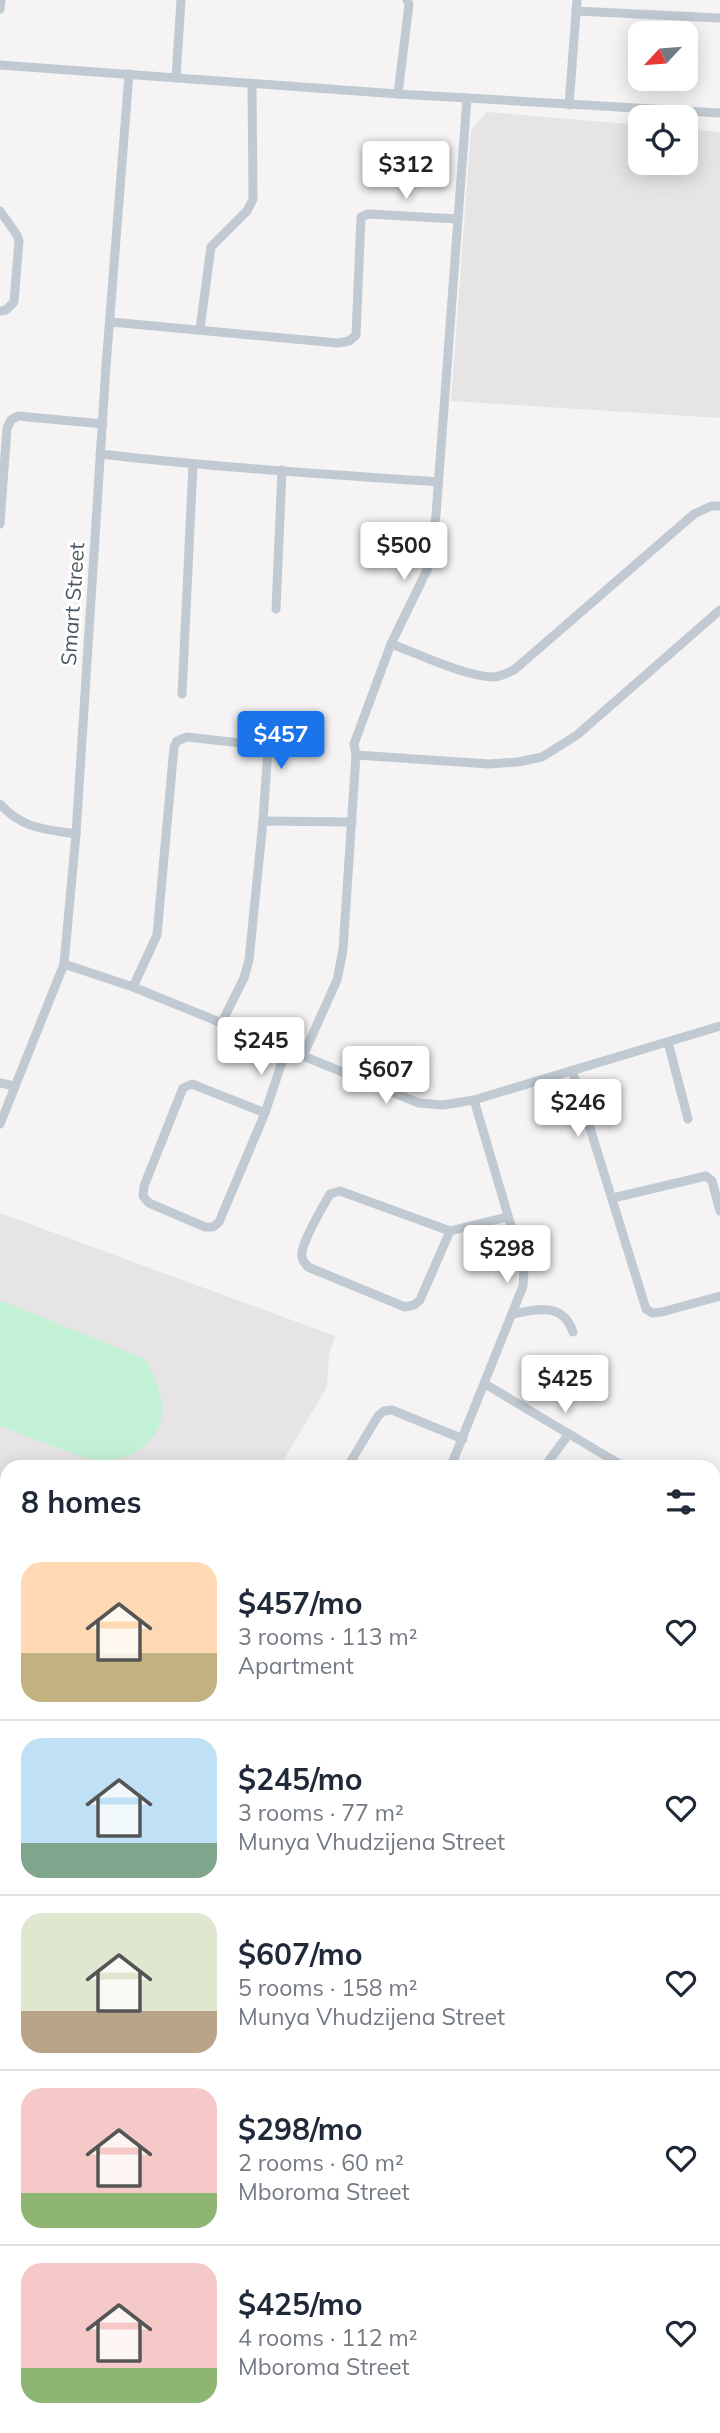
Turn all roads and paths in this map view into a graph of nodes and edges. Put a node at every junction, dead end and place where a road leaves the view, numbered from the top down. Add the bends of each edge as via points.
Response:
1 (1, 0) edge
2 (181, 0) edge
3 (407, 0) edge
4 (577, 0) edge
5 (0, 9) edge
6 (576, 11) junction
7 (720, 18) edge
8 (0, 65) edge
9 (129, 75) junction
10 (176, 78) junction
11 (252, 83) junction
12 (398, 94) junction
13 (467, 98) junction
14 (569, 106) junction
15 (720, 113) edge
16 (0, 211) edge
17 (457, 219) junction
18 (0, 311) edge
19 (111, 322) junction
20 (200, 329) junction
21 (103, 424) junction
22 (100, 454) junction
23 (193, 465) junction
24 (282, 470) junction
25 (437, 482) junction
26 (720, 506) edge
27 (0, 524) edge
28 (276, 609) dead end
29 (720, 610) edge
30 (391, 644) junction
31 (182, 694) dead end
32 (271, 719) dead end
33 (268, 746) junction
34 (356, 755) junction
35 (0, 804) edge
36 (262, 821) junction
37 (352, 822) junction
38 (76, 834) junction
39 (64, 964) junction
40 (133, 987) junction
41 (220, 1024) junction
42 (720, 1026) edge
43 (668, 1042) junction
44 (286, 1050) junction
45 (303, 1056) junction
46 (572, 1070) junction
47 (0, 1083) edge
48 (14, 1086) junction
49 (474, 1100) junction
50 (265, 1112) junction
51 (688, 1119) dead end
52 (0, 1124) edge
53 (613, 1198) junction
54 (720, 1211) edge
55 (508, 1217) junction
56 (450, 1231) junction
57 (720, 1296) edge
58 (512, 1314) junction
59 (573, 1332) dead end
60 (485, 1384) junction
61 (568, 1434) junction
62 (463, 1439) junction
63 (352, 1460) edge
64 (454, 1460) edge
65 (549, 1460) edge
66 (613, 1460) edge

1 - 5 street
2 - 10 street
3 - 12 street
4 - 6 street
6 - 7 street
6 - 14 street
8 - 9 street
9 - 10 street
9 - 19 street, Smart Street
10 - 11 street
11 - 12 street
11 - 20 street via 253,199 247,212 211,247
12 - 13 street
13 - 14 street
13 - 17 street
14 - 15 street
16 - 18 street via 19,241 15,302
17 - 20 street via 361,217 356,335 349,341 338,344
17 - 25 street
19 - 20 street
19 - 21 street, Smart Street
21 - 22 street, Smart Street
21 - 27 street via 18,416 11,420
22 - 23 street
22 - 38 street, Smart Street
23 - 24 street
23 - 31 street
24 - 25 street
24 - 28 street
25 - 30 street via 427,570
26 - 30 street via 694,514 504,675 458,669
29 - 34 street via 577,736 542,757 489,764
30 - 34 street via 357,734
32 - 33 street
33 - 36 street
33 - 40 street via 187,737 177,741 158,935
34 - 37 street
35 - 38 street via 30,826
36 - 37 street
36 - 41 street via 250,960
37 - 45 street via 347,918 337,980
38 - 39 street, Smart Street
39 - 40 street
39 - 48 street, Smart Street
40 - 41 street
41 - 44 street
42 - 43 street
43 - 46 street
43 - 51 street
44 - 45 street
44 - 50 street
45 - 49 street via 419,1103
46 - 49 street
46 - 53 street
47 - 48 street
48 - 52 street, Smart Street
49 - 55 street
50 - 50 street via 213,1227 149,1203 143,1196 183,1088 192,1084
53 - 54 street via 706,1176 712,1181
53 - 57 street via 646,1309 662,1312
55 - 56 street
55 - 58 street via 524,1270
56 - 56 street via 340,1191 325,1202 302,1260 308,1268 405,1307 420,1300
58 - 59 street via 557,1311 569,1320
58 - 60 street
60 - 61 street
60 - 62 street
61 - 65 street
61 - 66 street
62 - 63 street via 392,1410 384,1411
62 - 64 street

